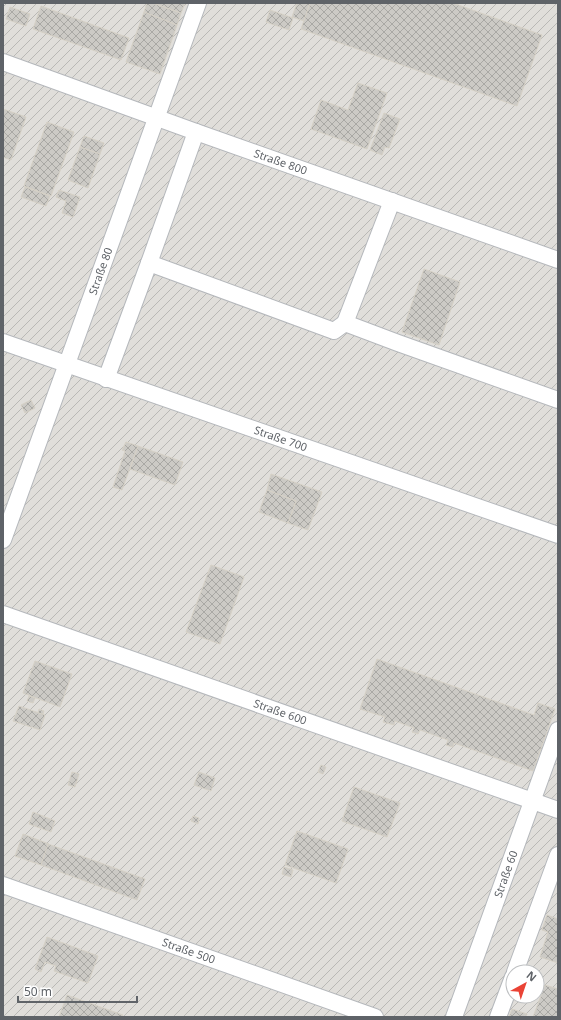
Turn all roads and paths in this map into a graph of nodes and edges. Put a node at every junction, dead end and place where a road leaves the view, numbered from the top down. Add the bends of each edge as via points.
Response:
1 (198, 3) edge
2 (3, 62) edge
3 (156, 117) junction
4 (196, 132) junction
5 (392, 201) junction
6 (558, 260) edge
7 (149, 263) junction
8 (345, 323) junction
9 (3, 342) edge
10 (67, 365) junction
11 (106, 379) junction
12 (558, 400) edge
13 (558, 535) edge
14 (3, 540) edge
15 (3, 614) edge
16 (558, 730) edge
17 (533, 801) junction
18 (558, 810) edge
19 (558, 855) edge
20 (3, 885) edge
21 (518, 964) edge
22 (505, 998) edge
23 (375, 1017) edge
24 (454, 1017) edge
25 (498, 1017) edge

1 - 3 street, Straße 80
2 - 3 street, Straße 800
3 - 4 street, Straße 800
3 - 10 street, Straße 80
4 - 5 street, Straße 800
4 - 7 street
5 - 6 street, Straße 800
5 - 8 street
7 - 8 street via 334,331
7 - 11 street
8 - 12 street
9 - 10 street, Straße 700
10 - 11 street, Straße 700
10 - 14 street, Straße 80
11 - 13 street, Straße 700
15 - 17 street, Straße 600
16 - 17 street, Straße 60
17 - 18 street, Straße 600
17 - 24 street, Straße 60
19 - 21 street
20 - 23 street, Straße 500
22 - 25 street

